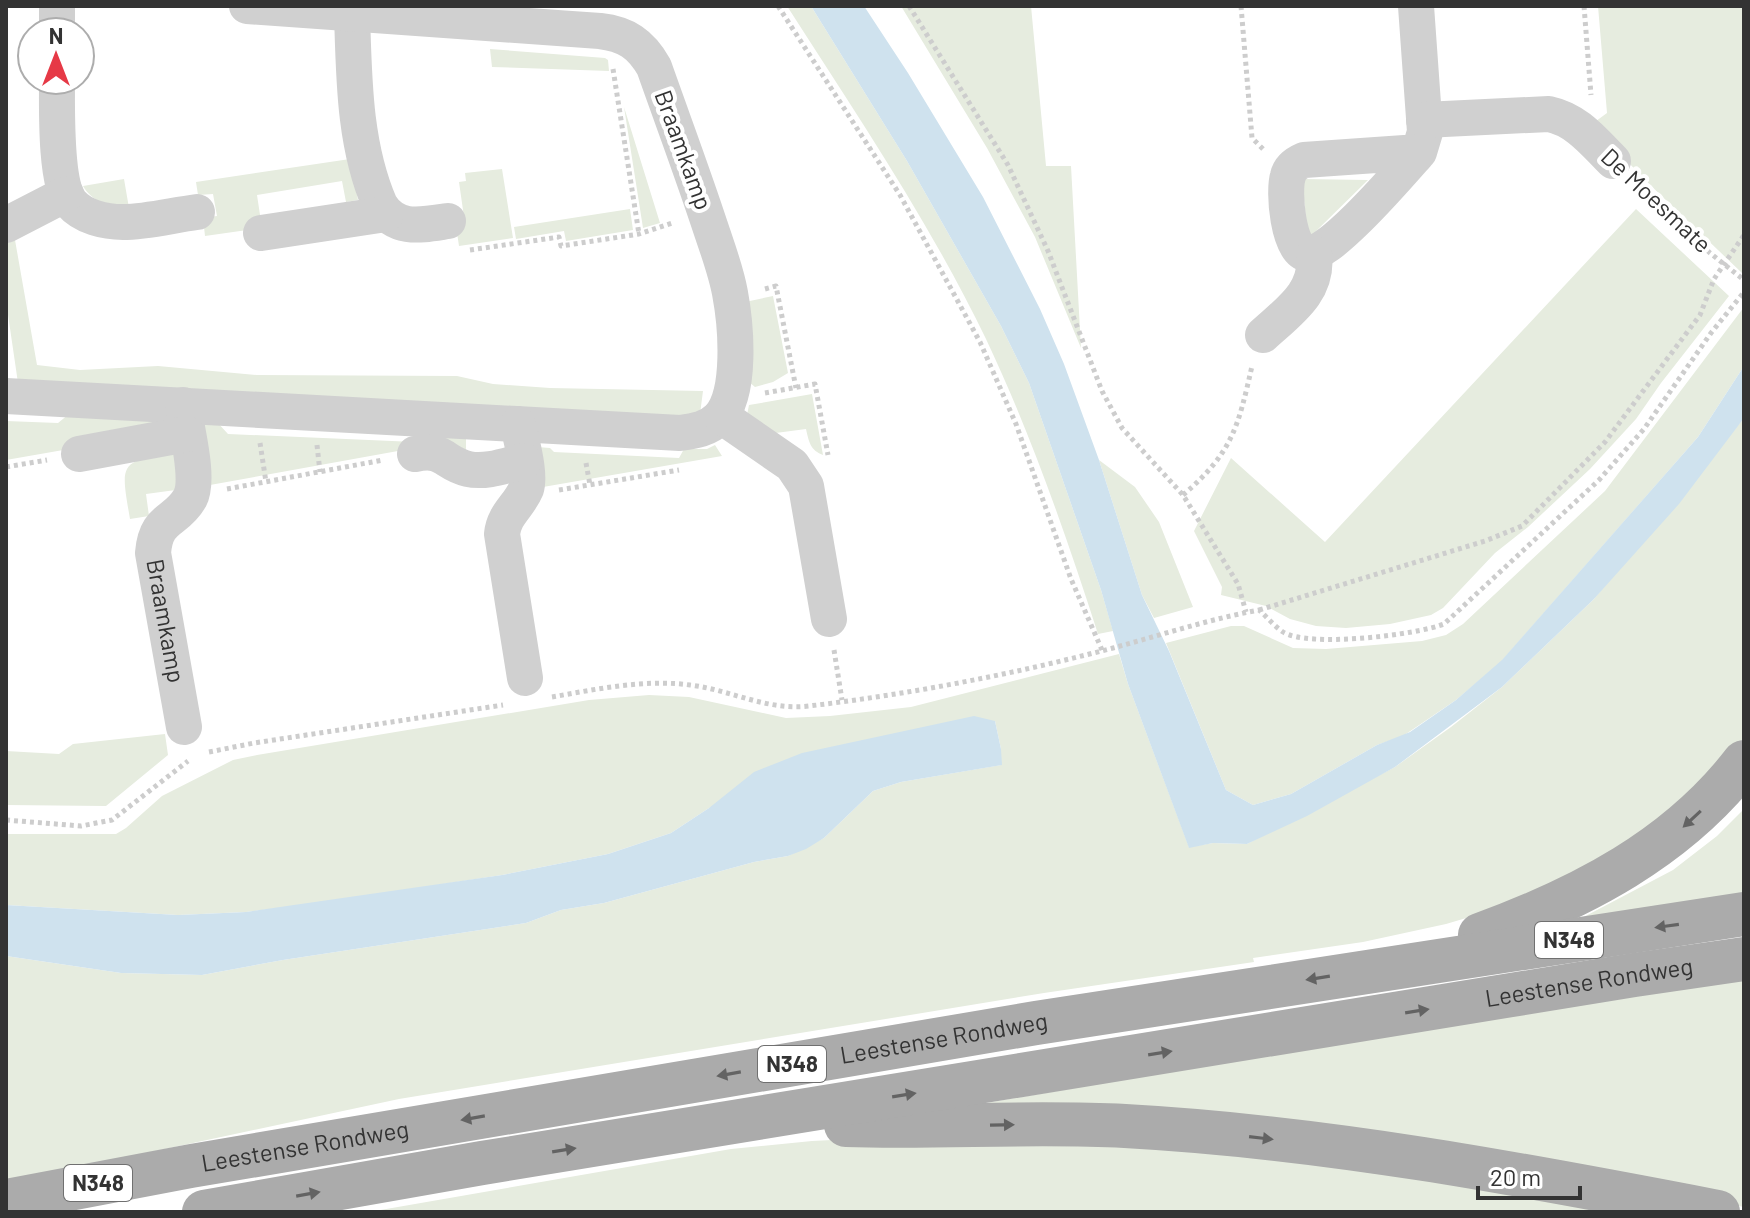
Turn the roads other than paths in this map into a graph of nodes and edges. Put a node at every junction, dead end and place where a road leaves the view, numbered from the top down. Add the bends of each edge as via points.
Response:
1 (247, 6) edge
2 (1416, 6) edge
3 (352, 13) junction
4 (481, 14) edge
5 (58, 96) edge
6 (1422, 136) junction
7 (1613, 161) road end
8 (66, 194) junction
9 (197, 212) dead end
10 (386, 214) junction
11 (448, 221) road end
12 (6, 225) edge
13 (261, 233) dead end
14 (1314, 254) junction
15 (1263, 335) road end
16 (6, 396) edge
17 (725, 408) junction
18 (185, 420) junction
19 (518, 424) junction
20 (79, 454) dead end
21 (415, 454) road end
22 (524, 461) junction
23 (829, 619) road end
24 (527, 693) road end
25 (184, 727) dead end
26 (1744, 762) edge
27 (1744, 914) edge
28 (1744, 959) edge
29 (1395, 966) junction
30 (744, 1121) junction
31 (6, 1201) edge
32 (204, 1212) edge
33 (1718, 1212) edge

1 - 3 street, Braamkamp
2 - 6 street
3 - 4 street, Braamkamp
3 - 10 street via 361,137
4 - 17 street, Braamkamp via 614,33 640,45 654,67 731,296 735,352
5 - 8 street
6 - 7 street, De Moesmate via 1549,114 1570,120
6 - 14 street via 1333,244
6 - 14 street via 1297,163 1288,173 1291,236 1304,254
8 - 9 street via 81,212 108,221
8 - 12 street
10 - 11 street via 404,224
10 - 13 street
14 - 15 street via 1310,288
16 - 18 street
17 - 19 street via 703,429 680,433
17 - 23 street via 792,465 815,470 809,502
18 - 19 street
18 - 20 street
18 - 25 street, Braamkamp via 193,474 190,496 158,530 153,553
19 - 22 street
21 - 22 street via 438,453 476,470
22 - 24 street via 527,483 502,534
26 -> 29 main road, N348 via 1678,832 1631,865 1529,917
27 -> 29 main road, Leestense Rondweg / N348
30 -> 28 main road, Leestense Rondweg / N348
29 -> 31 main road, Leestense Rondweg / N348 via 206,1163
32 -> 30 main road, Leestense Rondweg / N348
30 -> 33 main road, N348 via 1124,1126 1239,1135 1509,1172

